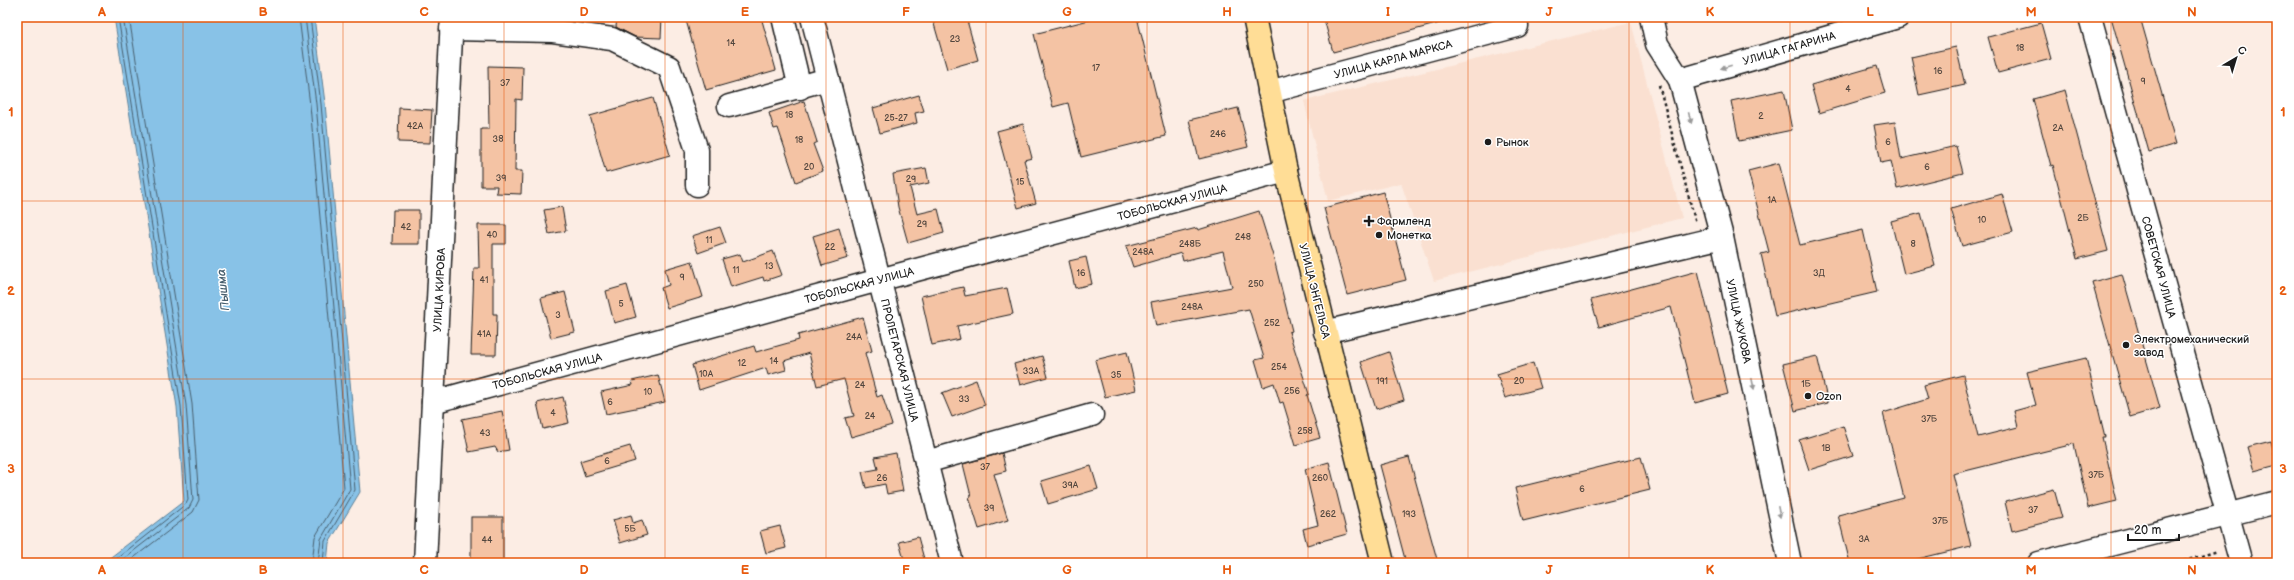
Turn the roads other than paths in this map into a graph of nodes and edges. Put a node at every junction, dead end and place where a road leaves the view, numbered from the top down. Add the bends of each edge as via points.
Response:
1 (783, 17) edge
2 (812, 17) edge
3 (1254, 17) edge
4 (1651, 17) edge
5 (1898, 17) edge
6 (2090, 17) edge
7 (451, 23) edge
8 (1517, 26) dead end
9 (828, 80) junction
10 (1669, 82) junction
11 (800, 88) junction
12 (1269, 92) junction
13 (729, 106) dead end
14 (1286, 172) junction
15 (697, 185) dead end
16 (1711, 239) junction
17 (879, 280) junction
18 (1325, 332) junction
19 (433, 402) junction
20 (1092, 415) dead end
21 (926, 462) junction
22 (2277, 502) edge
23 (2228, 516) junction
24 (425, 563) edge
25 (952, 563) edge
26 (1383, 563) edge
27 (1790, 563) edge
28 (2039, 563) edge
29 (2241, 563) edge

1 - 11 street
2 - 9 street, ПРОЛЕТАРСКАЯ УЛИЦА
3 - 12 main road, УЛИЦА ЭНГЕЛЬСА
4 - 10 street, УЛИЦА ЖУКОВА
5 -> 10 street, УЛИЦА ГАГАРИНА
6 - 23 street, СОВЕТСКАЯ УЛИЦА
7 - 15 street via 553,31 612,39 669,67 697,150
7 - 19 street, УЛИЦА КИРОВА
8 - 12 street, УЛИЦА КАРЛА МАРКСА
9 - 11 street
9 - 17 street, ПРОЛЕТАРСКАЯ УЛИЦА
10 -> 16 street, УЛИЦА ЖУКОВА
11 - 13 street
12 - 14 main road, УЛИЦА ЭНГЕЛЬСА
14 - 17 street, ТОБОЛЬСКАЯ УЛИЦА
14 - 18 main road, УЛИЦА ЭНГЕЛЬСА
16 - 18 street
16 -> 27 street, УЛИЦА ЖУКОВА
17 - 19 street, ТОБОЛЬСКАЯ УЛИЦА
17 - 21 street, ПРОЛЕТАРСКАЯ УЛИЦА
18 - 26 main road, УЛИЦА ЭНГЕЛЬСА
19 - 24 street, УЛИЦА КИРОВА
20 - 21 street
21 - 25 street, ПРОЛЕТАРСКАЯ УЛИЦА
22 - 23 street
23 - 28 street
23 - 29 street, СОВЕТСКАЯ УЛИЦА

